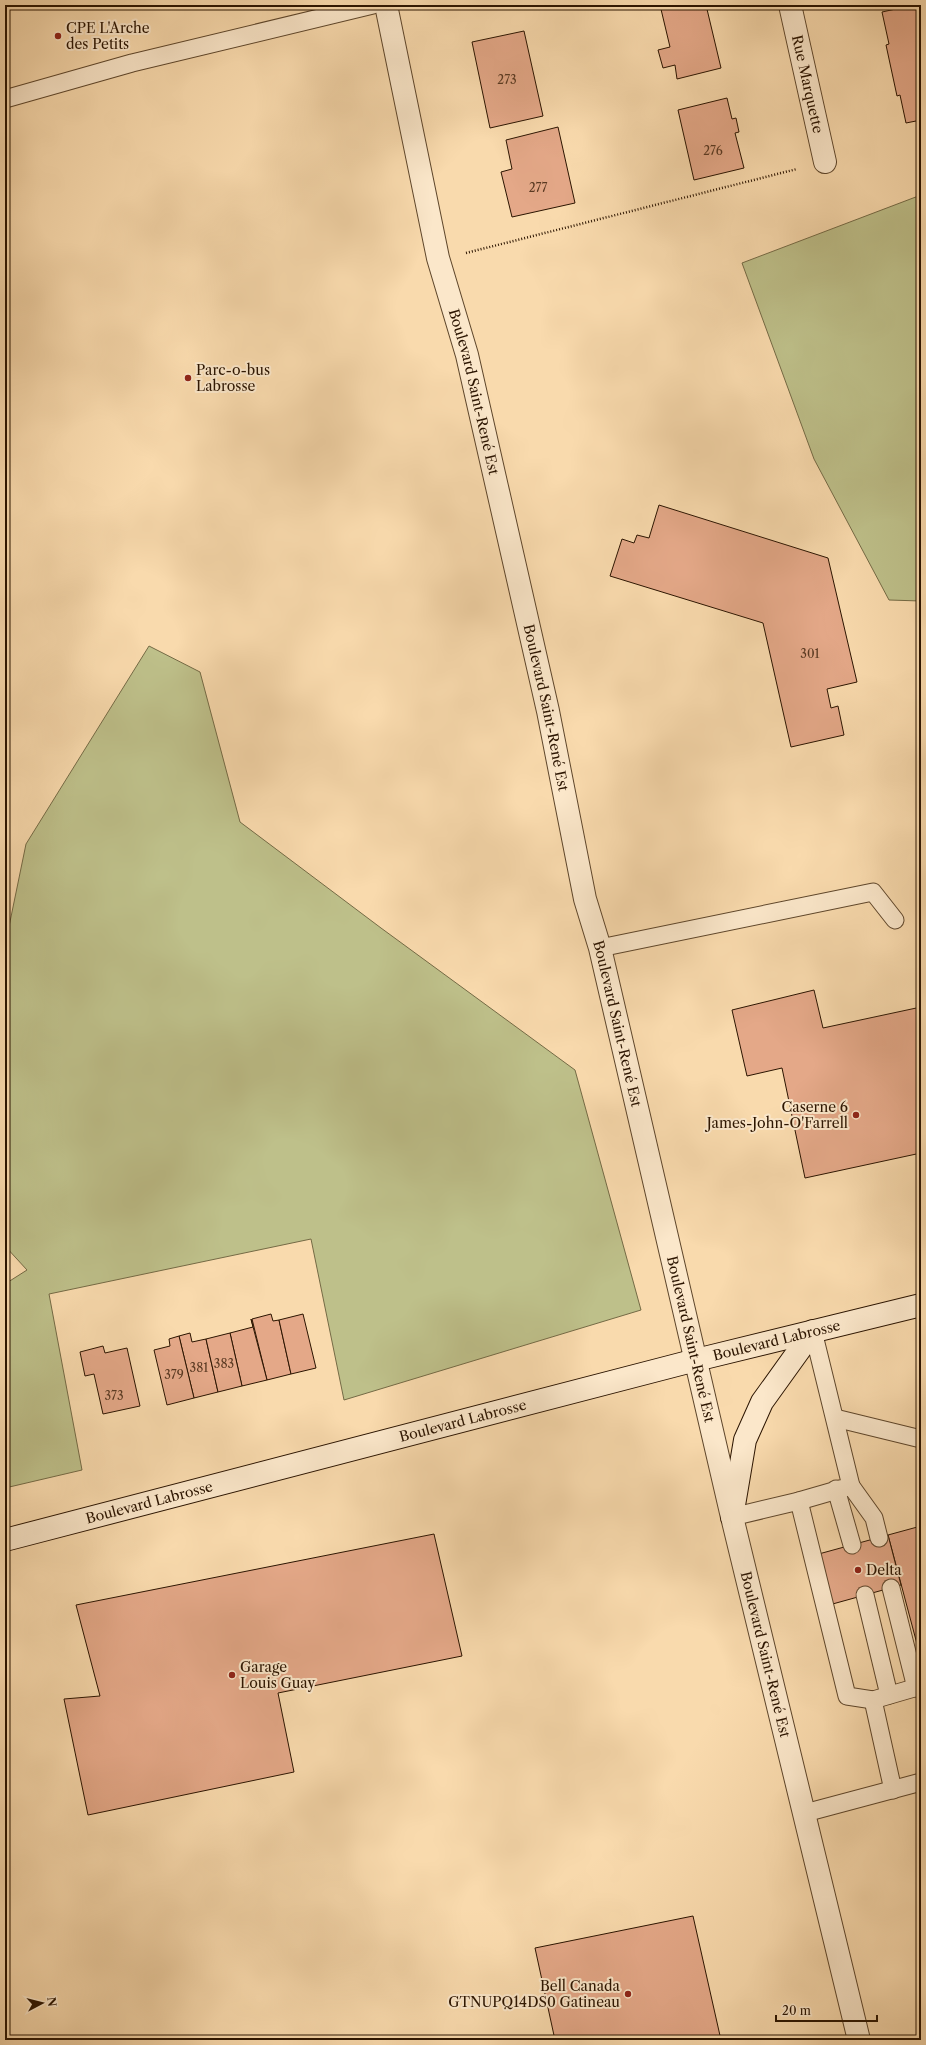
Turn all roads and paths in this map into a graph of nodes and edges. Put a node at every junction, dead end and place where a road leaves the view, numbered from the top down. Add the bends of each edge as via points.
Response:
1 (373, 5) edge
2 (386, 5) edge
3 (790, 5) edge
4 (5, 99) edge
5 (825, 162) joint
6 (438, 258) junction
7 (895, 920) dead end
8 (600, 948) junction
9 (921, 1305) edge
10 (813, 1331) junction
11 (696, 1360) junction
12 (835, 1418) junction
13 (921, 1439) edge
14 (843, 1487) junction
15 (799, 1501) junction
16 (732, 1517) junction
17 (878, 1538) dead end
18 (5, 1540) edge
19 (852, 1545) dead end
20 (891, 1588) dead end
21 (865, 1595) dead end
22 (918, 1687) edge
23 (881, 1697) junction
24 (921, 1782) edge
25 (893, 1790) junction
26 (805, 1814) junction
27 (860, 2040) edge

1 - 4 lane via 132,63
2 - 6 street, Boulevard Saint-René Est
3 - 5 street, Rue Marquette
5 - 6 path
6 - 8 street, Boulevard Saint-René Est via 467,355 548,711 585,899
7 - 8 lane via 874,892
8 - 11 street, Boulevard Saint-René Est
9 - 10 street, Boulevard Labrosse
10 - 11 street, Boulevard Labrosse
10 - 12 lane
10 - 16 street via 762,1402 750,1428 745,1440
11 - 16 street, Boulevard Saint-René Est
11 - 18 street, Boulevard Labrosse
12 - 13 lane
12 - 14 lane
14 - 15 lane
14 - 17 lane via 874,1518
14 - 19 lane
15 - 16 lane
15 - 23 lane via 847,1696
16 - 26 street, Boulevard Saint-René Est
20 - 22 lane
21 - 23 lane
22 - 23 lane
23 - 25 lane
24 - 25 lane
25 - 26 lane
26 - 27 street, Boulevard Saint-René Est

